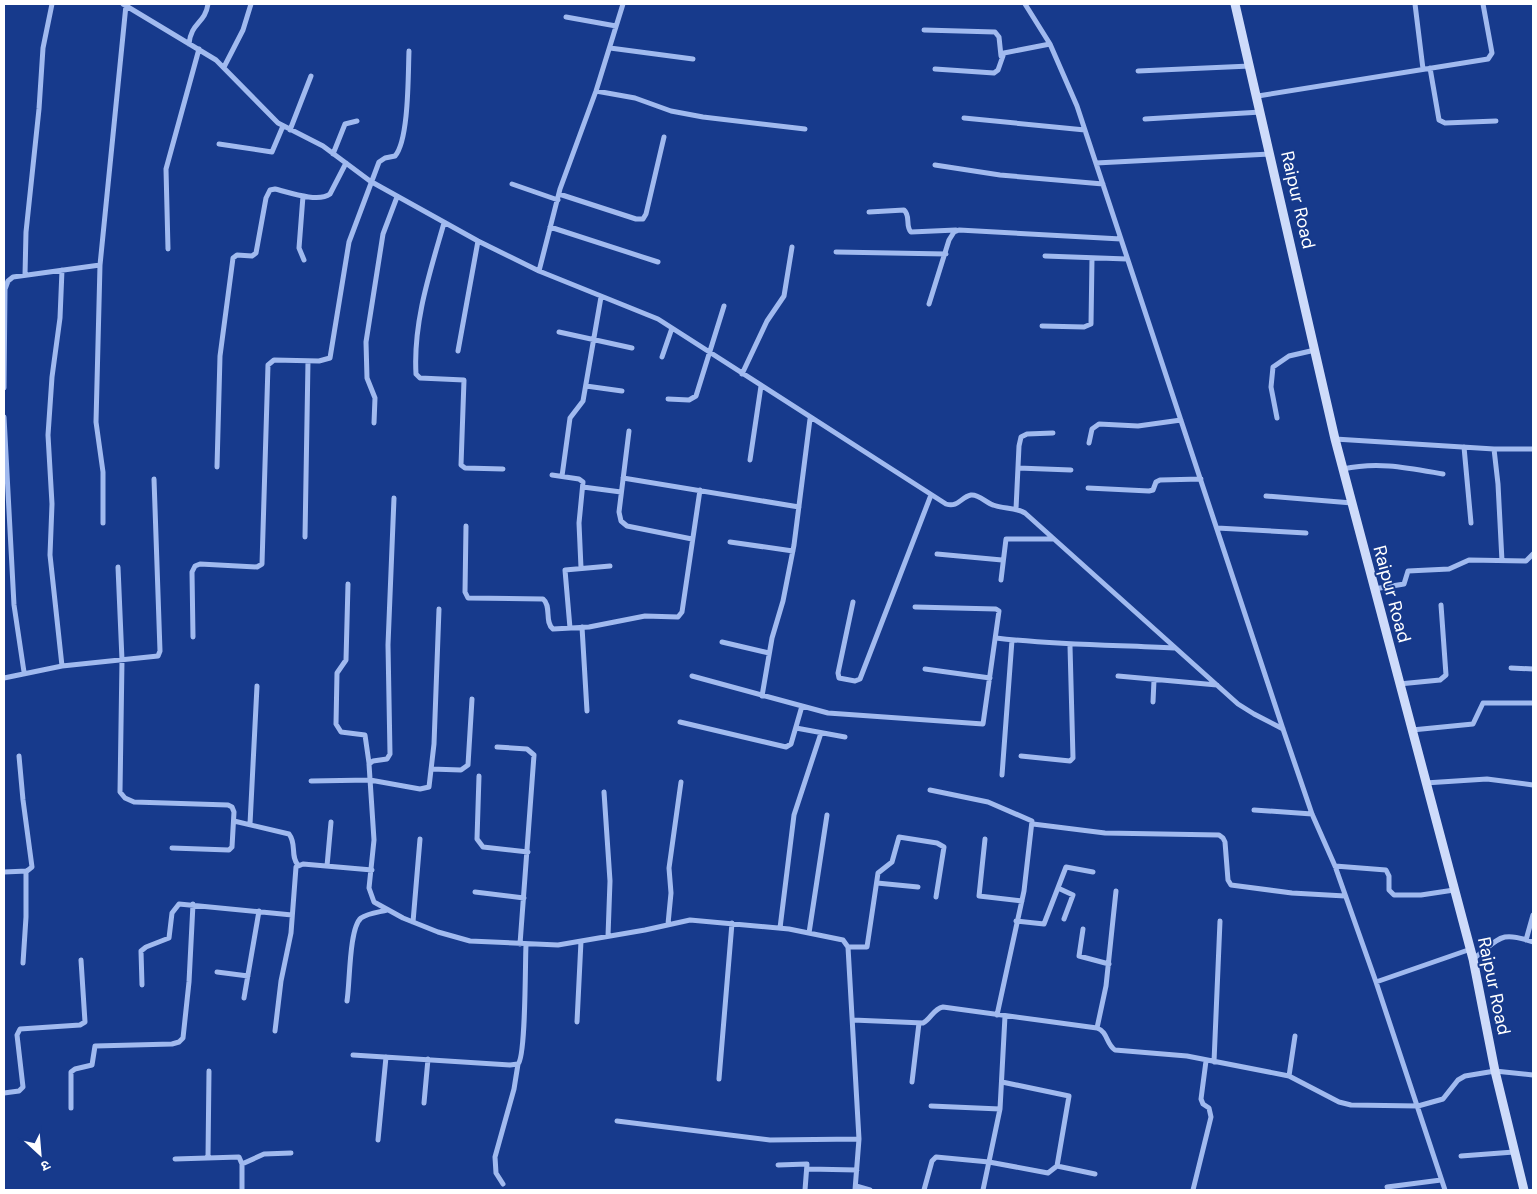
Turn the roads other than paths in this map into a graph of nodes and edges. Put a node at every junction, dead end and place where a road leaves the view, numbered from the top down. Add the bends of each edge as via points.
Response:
1 (52, 4) edge
2 (208, 4) edge
3 (251, 4) edge
4 (623, 4) edge
5 (1025, 4) edge
6 (1235, 4) edge
7 (1415, 4) edge
8 (1483, 4) edge
9 (124, 5) edge
10 (566, 17) dead end
11 (616, 26) junction
12 (924, 30) dead end
13 (189, 44) junction
14 (1050, 44) junction
15 (610, 48) junction
16 (199, 49) junction
17 (409, 51) dead end
18 (1001, 56) junction
19 (693, 59) dead end
20 (1250, 66) junction
21 (224, 68) junction
22 (1430, 68) junction
23 (935, 69) dead end
24 (1423, 69) junction
25 (1138, 71) dead end
26 (311, 76) dead end
27 (596, 91) junction
28 (1258, 96) junction
29 (1261, 112) junction
30 (964, 118) dead end
31 (1145, 119) dead end
32 (357, 121) dead end
33 (1496, 121) dead end
34 (284, 126) junction
35 (805, 129) dead end
36 (290, 130) junction
37 (1085, 130) junction
38 (664, 137) dead end
39 (219, 144) dead end
40 (334, 154) junction
41 (1271, 154) junction
42 (1096, 163) junction
43 (346, 164) junction
44 (935, 165) dead end
45 (370, 181) junction
46 (512, 184) dead end
47 (1103, 184) junction
48 (303, 196) junction
49 (398, 197) junction
50 (558, 197) junction
51 (868, 212) dead end
52 (444, 223) junction
53 (550, 227) junction
54 (959, 230) junction
55 (1121, 239) junction
56 (478, 241) junction
57 (792, 247) dead end
58 (168, 249) dead end
59 (836, 252) dead end
60 (946, 254) junction
61 (1045, 256) dead end
62 (1092, 258) junction
63 (1127, 259) junction
64 (304, 260) dead end
65 (658, 262) dead end
66 (100, 265) junction
67 (62, 270) junction
68 (539, 271) junction
69 (25, 275) junction
70 (601, 297) junction
71 (929, 304) dead end
72 (724, 306) dead end
73 (1042, 326) dead end
74 (672, 328) junction
75 (559, 332) dead end
76 (593, 341) junction
77 (632, 348) dead end
78 (1315, 350) junction
79 (458, 351) dead end
80 (709, 352) junction
81 (662, 357) dead end
82 (308, 361) junction
83 (742, 374) junction
84 (586, 386) junction
85 (761, 386) junction
86 (4, 388) edge
87 (622, 391) dead end
88 (668, 399) dead end
89 (4, 417) edge
90 (1277, 418) dead end
91 (810, 419) junction
92 (1181, 420) junction
93 (374, 423) dead end
94 (629, 431) dead end
95 (1053, 433) dead end
96 (1335, 439) junction
97 (1088, 443) dead end
98 (1464, 447) junction
99 (1494, 449) junction
100 (1533, 449) edge
101 (750, 460) dead end
102 (217, 467) dead end
103 (1018, 468) junction
104 (503, 469) dead end
105 (1343, 469) junction
106 (1071, 470) dead end
107 (1443, 474) dead end
108 (552, 475) dead end
109 (562, 476) junction
110 (623, 478) junction
111 (154, 479) dead end
112 (1200, 480) junction
113 (583, 487) junction
114 (1088, 488) dead end
115 (700, 490) junction
116 (621, 492) junction
117 (931, 495) junction
118 (1266, 496) dead end
119 (394, 498) dead end
120 (1352, 503) junction
121 (799, 507) junction
122 (1016, 509) junction
123 (103, 523) dead end
124 (1471, 523) dead end
125 (466, 526) dead end
126 (1217, 528) junction
127 (1306, 533) dead end
128 (305, 537) dead end
129 (692, 539) junction
130 (1053, 539) junction
131 (730, 542) dead end
132 (793, 550) junction
133 (937, 554) dead end
134 (1533, 554) edge
135 (1002, 560) junction
136 (1502, 561) junction
137 (610, 566) dead end
138 (118, 567) dead end
139 (581, 568) junction
140 (1001, 580) dead end
141 (348, 584) dead end
142 (1374, 589) junction
143 (853, 602) dead end
144 (1441, 606) dead end
145 (915, 607) dead end
146 (439, 609) dead end
147 (570, 628) junction
148 (582, 628) junction
149 (193, 637) dead end
150 (996, 638) junction
151 (1012, 640) junction
152 (722, 642) dead end
153 (1070, 646) junction
154 (1174, 648) junction
155 (769, 654) junction
156 (122, 660) junction
157 (62, 666) junction
158 (1511, 668) dead end
159 (925, 669) dead end
160 (1533, 669) edge
161 (24, 672) junction
162 (692, 676) dead end
163 (1118, 676) dead end
164 (4, 678) edge
165 (990, 678) junction
166 (1154, 680) junction
167 (1399, 684) junction
168 (257, 686) dead end
169 (1217, 686) junction
170 (762, 696) junction
171 (472, 699) dead end
172 (1153, 702) dead end
173 (1533, 703) edge
174 (802, 706) junction
175 (587, 711) dead end
176 (680, 722) dead end
177 (796, 728) junction
178 (1283, 729) junction
179 (1412, 730) junction
180 (821, 733) junction
181 (846, 737) dead end
182 (497, 747) dead end
183 (19, 756) dead end
184 (1021, 756) dead end
185 (369, 764) junction
186 (432, 769) junction
187 (1002, 775) dead end
188 (479, 776) dead end
189 (370, 780) junction
190 (311, 781) dead end
191 (681, 782) dead end
192 (1425, 783) junction
193 (1533, 785) edge
194 (930, 790) dead end
195 (604, 792) dead end
196 (1254, 810) dead end
197 (1312, 814) junction
198 (827, 815) dead end
199 (234, 821) junction
200 (331, 822) dead end
201 (250, 824) junction
202 (1033, 824) junction
203 (420, 839) dead end
204 (985, 839) dead end
205 (172, 848) dead end
206 (528, 852) junction
207 (298, 865) junction
208 (327, 866) junction
209 (1335, 866) junction
210 (372, 870) junction
211 (26, 871) junction
212 (4, 872) edge
213 (1092, 872) dead end
214 (877, 883) junction
215 (918, 887) dead end
216 (1058, 888) junction
217 (1454, 890) junction
218 (1116, 891) dead end
219 (475, 892) dead end
220 (1345, 896) junction
221 (936, 897) dead end
222 (524, 898) junction
223 (1022, 901) junction
224 (193, 904) junction
225 (388, 910) junction
226 (259, 911) junction
227 (292, 915) junction
228 (1533, 915) edge
229 (1064, 919) dead end
230 (1016, 921) junction
231 (1220, 921) dead end
232 (412, 922) junction
233 (732, 923) junction
234 (668, 924) junction
235 (780, 928) junction
236 (1083, 929) dead end
237 (809, 933) junction
238 (608, 936) junction
239 (1526, 940) junction
240 (581, 941) junction
241 (1533, 942) edge
242 (523, 945) junction
243 (848, 947) junction
244 (1472, 954) junction
245 (82, 960) dead end
246 (23, 963) dead end
247 (1109, 964) junction
248 (217, 972) dead end
249 (248, 976) junction
250 (1376, 982) junction
251 (142, 985) dead end
252 (244, 998) dead end
253 (347, 1001) dead end
254 (997, 1015) junction
255 (1004, 1016) junction
256 (854, 1020) junction
257 (577, 1022) dead end
258 (919, 1023) junction
259 (1097, 1028) junction
260 (276, 1031) dead end
261 (1295, 1036) dead end
262 (353, 1055) dead end
263 (386, 1057) junction
264 (428, 1059) junction
265 (1206, 1060) junction
266 (1214, 1062) junction
267 (518, 1064) junction
268 (210, 1071) dead end
269 (1495, 1071) junction
270 (1533, 1075) edge
271 (1288, 1076) junction
272 (719, 1080) dead end
273 (912, 1082) dead end
274 (1002, 1082) junction
275 (4, 1094) edge
276 (424, 1103) dead end
277 (931, 1106) dead end
278 (1418, 1106) junction
279 (70, 1108) dead end
280 (1000, 1110) junction
281 (617, 1121) dead end
282 (859, 1138) junction
283 (378, 1140) dead end
284 (1514, 1152) junction
285 (291, 1153) dead end
286 (1461, 1156) dead end
287 (208, 1157) junction
288 (176, 1159) dead end
289 (989, 1162) junction
290 (242, 1164) junction
291 (778, 1166) dead end
292 (1057, 1166) junction
293 (808, 1169) junction
294 (857, 1170) junction
295 (1094, 1174) dead end
296 (1441, 1180) junction
297 (502, 1184) dead end
298 (1387, 1187) dead end
299 (855, 1188) edge
300 (242, 1190) edge
301 (804, 1190) edge
302 (870, 1190) edge
303 (924, 1190) edge
304 (983, 1190) edge
305 (1193, 1190) edge
306 (1445, 1190) edge
307 (1524, 1190) edge

1 - 69 street via 43,48
2 - 13 street via 205,16 192,29
3 - 21 street via 243,30
4 - 11 street
5 - 14 street
6 - 20 main road, Raipur Road
7 - 24 street
8 - 22 street via 1492,53 1490,57
9 - 13 street
9 - 66 street
10 - 11 street
11 - 15 street
12 - 18 street via 995,32 999,37
13 - 16 street
14 - 18 street
14 - 37 street
15 - 19 street
15 - 27 street
16 - 21 street
16 - 58 street via 166,169
17 - 45 street via 406,113 400,147 395,156 380,160
18 - 23 street via 998,70 994,73
20 - 25 street
20 - 28 main road, Raipur Road
21 - 34 street
22 - 24 street
22 - 33 street via 1439,120 1445,124
24 - 28 street
26 - 36 street
27 - 35 street via 703,117
27 - 50 street
28 - 29 main road, Raipur Road
29 - 31 street
29 - 41 main road, Raipur Road
30 - 37 street
32 - 40 street via 344,124
34 - 36 street
34 - 39 street via 272,152
36 - 40 street
37 - 42 street
38 - 50 street via 643,219
40 - 43 street
41 - 42 street
41 - 78 main road, Raipur Road
42 - 47 street
43 - 45 street
43 - 48 street via 328,196
44 - 47 street via 1000,175
45 - 49 street
45 - 82 street via 349,242 331,355 325,361
46 - 50 street
47 - 55 street
48 - 64 street via 299,248
48 - 102 street via 275,189 268,192 256,253 233,258 220,356
49 - 52 street
49 - 93 street via 383,234 366,342 368,382 375,398
50 - 53 street
51 - 54 street via 904,210 911,232
52 - 56 street
52 - 104 street via 424,295 416,374 420,378 464,380 462,465 465,468
53 - 65 street
53 - 68 street
54 - 55 street
54 - 60 street via 951,236
55 - 63 street
56 - 68 street
56 - 79 street
57 - 83 street via 784,296 767,321
59 - 60 street
60 - 71 street
61 - 62 street
62 - 63 street
62 - 73 street via 1091,324 1084,327
63 - 92 street
66 - 67 street
66 - 123 street via 96,422 102,472
67 - 69 street
67 - 157 street via 48,435 52,504 50,555
68 - 70 street
69 - 86 street via 10,278 5,289
70 - 74 street via 650,315
70 - 76 street
72 - 80 street
74 - 80 street
74 - 81 street
75 - 76 street
76 - 77 street
76 - 84 street
78 - 90 street via 1289,356 1273,366 1271,387
78 - 96 main road, Raipur Road
80 - 83 street
80 - 88 street via 695,398
82 - 128 street
82 - 149 street via 274,360 268,365 263,561 257,567 195,566 192,572
83 - 85 street
84 - 87 street
84 - 109 street via 582,405 570,418
85 - 91 street
85 - 101 street
89 - 161 street via 12,582
91 - 117 street
91 - 121 street
92 - 97 street via 1138,426 1099,424 1092,429
92 - 112 street
94 - 110 street
95 - 103 street via 1021,437
96 - 98 street
96 - 105 main road, Raipur Road
98 - 99 street
98 - 124 street
99 - 100 street
99 - 136 street
103 - 106 street
103 - 122 street
105 - 107 street via 1384,464
105 - 120 main road, Raipur Road
108 - 109 street
109 - 113 street via 581,480
110 - 115 street
110 - 116 street
111 - 156 street via 160,651 155,658
112 - 114 street via 1160,480 1149,491
112 - 126 street
113 - 116 street
113 - 139 street via 579,523
115 - 121 street
115 - 129 street
116 - 129 street via 619,512 623,524
117 - 122 street via 949,505 974,495 994,505
117 - 143 street via 860,679 855,682 839,678 838,673
118 - 120 street
119 - 185 street via 388,645 390,754 387,759
120 - 142 main road, Raipur Road
121 - 132 street
122 - 130 street via 1025,513
125 - 147 street via 467,597 542,599 546,603 550,627
126 - 127 street
126 - 178 street
129 - 148 street via 680,615 645,616
130 - 135 street via 1007,539
130 - 154 street
131 - 132 street
132 - 155 street
133 - 135 street
134 - 136 street via 1526,561
135 - 140 street
136 - 142 street via 1469,560 1449,569 1408,571 1404,584
137 - 139 street
138 - 156 street
139 - 147 street via 569,568 564,572
141 - 185 street via 346,660 337,671 336,724 341,732 365,735
142 - 167 main road, Raipur Road
144 - 167 street via 1446,675 1440,680
145 - 150 street via 996,609 999,612
146 - 186 street
147 - 148 street
148 - 175 street
150 - 151 street
150 - 165 street
151 - 153 street
151 - 187 street
152 - 155 street
153 - 154 street
153 - 184 street via 1072,760
154 - 169 street
155 - 170 street
156 - 157 street
156 - 199 street via 119,788 122,796 134,802 228,805 234,809
157 - 161 street
158 - 160 street
159 - 165 street
161 - 164 street
162 - 170 street
163 - 166 street
165 - 174 street via 985,722 981,725 852,716
166 - 169 street
166 - 172 street
167 - 179 main road, Raipur Road
168 - 201 street
169 - 178 street via 1254,714
170 - 174 street
171 - 186 street via 468,765 461,770
173 - 179 street via 1484,703 1473,724
174 - 177 street
176 - 177 street via 783,747 791,744
177 - 180 street
178 - 197 street
179 - 192 main road, Raipur Road
180 - 181 street
180 - 235 street via 794,815
182 - 206 street via 527,749 534,755
183 - 211 street via 32,866
185 - 189 street
186 - 189 street via 430,785 426,789
188 - 206 street via 479,844
189 - 190 street
189 - 210 street via 374,840
191 - 234 street via 669,868
192 - 193 street via 1487,779
192 - 217 main road, Raipur Road
194 - 202 street via 988,802 1028,817
195 - 238 street via 610,880
196 - 197 street
197 - 209 street
198 - 237 street
199 - 201 street
199 - 205 street via 229,850
200 - 208 street
201 - 207 street via 289,834 294,842 294,859
202 - 220 street via 1105,833 1219,835 1224,838 1228,880 1232,885
202 - 223 street
203 - 232 street
204 - 223 street via 979,896
206 - 222 street
207 - 208 street
207 - 227 street
208 - 210 street
209 - 217 street via 1386,870 1390,891 1394,894 1422,895
209 - 220 street
210 - 225 street via 369,888 372,899
211 - 212 street
211 - 246 street
213 - 216 street via 1068,867
214 - 215 street
214 - 221 street via 879,871 893,861 899,837 937,843 944,850
214 - 243 street via 866,947
216 - 229 street via 1073,895
216 - 230 street via 1045,924
217 - 244 main road, Raipur Road
218 - 247 street
219 - 222 street
220 - 250 street
222 - 242 street
223 - 230 street
224 - 226 street
224 - 251 street via 176,906 169,938 141,952
224 - 279 street via 183,1038 172,1044 96,1046 92,1065 71,1072
225 - 232 street
225 - 253 street via 364,916 358,921
226 - 227 street
226 - 249 street
227 - 260 street
228 - 239 street
230 - 254 street
231 - 266 street
232 - 242 street via 470,941
233 - 234 street via 690,920
233 - 235 street
233 - 272 street
234 - 238 street
235 - 237 street
236 - 247 street via 1079,956
237 - 243 street via 840,939
238 - 240 street
239 - 241 street
239 - 244 street via 1506,936
240 - 242 street
240 - 257 street
242 - 267 street via 523,1042 522,1058
243 - 256 street
244 - 250 street
244 - 269 main road, Raipur Road
245 - 275 street via 84,1022 19,1030 22,1087 19,1091
247 - 259 street
248 - 249 street
249 - 252 street
250 - 278 street
254 - 255 street
254 - 258 street via 942,1007 935,1010 926,1022
255 - 259 street
255 - 274 street
256 - 258 street
256 - 282 street
258 - 273 street
259 - 265 street via 1104,1032 1115,1050
261 - 271 street
262 - 263 street
263 - 264 street
263 - 283 street
264 - 267 street
264 - 276 street
265 - 266 street
265 - 305 street via 1201,1099 1211,1116
266 - 271 street
267 - 297 street via 495,1157 496,1173
268 - 287 street
269 - 270 street
269 - 278 street via 1463,1077 1443,1099
269 - 284 main road, Raipur Road
271 - 278 street via 1344,1104
274 - 280 street
274 - 292 street via 1069,1096
277 - 280 street
278 - 296 street
280 - 289 street
281 - 282 street via 770,1140
282 - 294 street
284 - 286 street
284 - 307 main road, Raipur Road
285 - 290 street via 260,1154
287 - 288 street
287 - 290 street via 236,1156
289 - 292 street via 1048,1173
289 - 303 street via 934,1158
289 - 304 street
290 - 300 street
291 - 293 street via 804,1163
292 - 295 street
293 - 294 street
293 - 301 street
294 - 299 street
296 - 298 street
296 - 306 street
299 - 302 street

